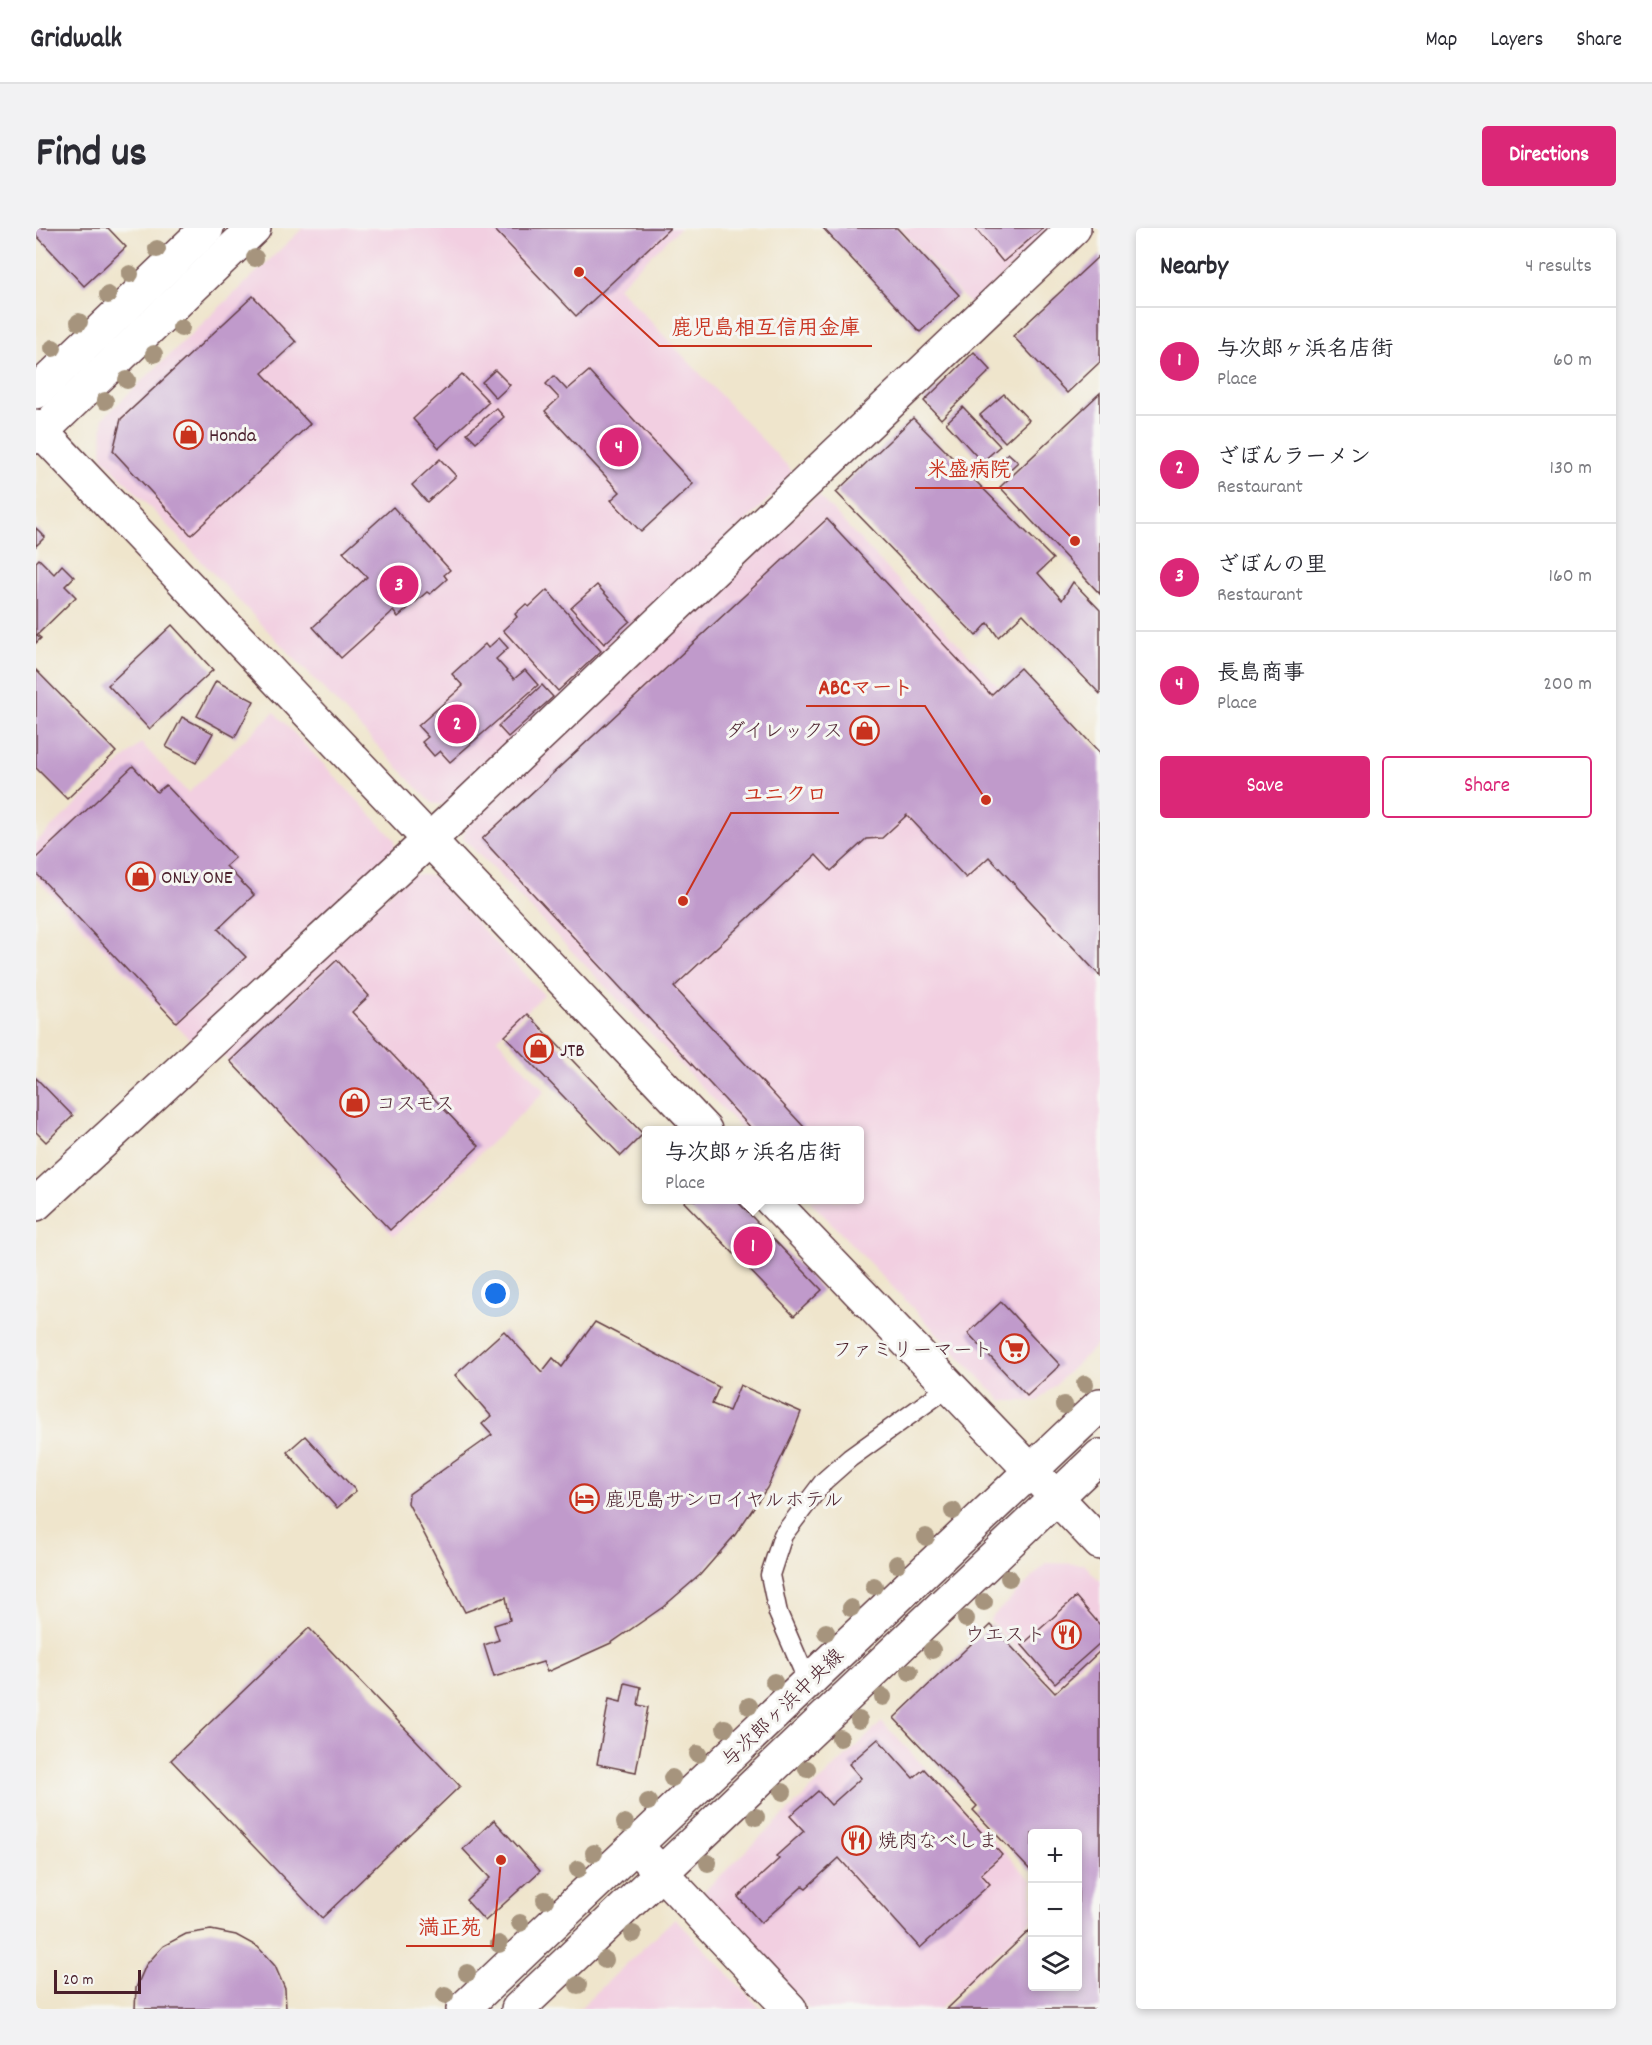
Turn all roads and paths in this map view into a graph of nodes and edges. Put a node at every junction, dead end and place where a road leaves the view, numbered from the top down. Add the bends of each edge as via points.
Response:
1 (207, 228) edge
2 (254, 228) edge
3 (1074, 228) edge
4 (36, 392) edge
5 (38, 432) edge
6 (429, 840) junction
7 (700, 1126) edge
8 (36, 1204) edge
9 (775, 1204) edge
10 (950, 1386) junction
11 (1100, 1405) edge
12 (1100, 1456) edge
13 (1031, 1471) junction
14 (1056, 1497) junction
15 (1100, 1543) edge
16 (808, 1682) junction
17 (834, 1707) junction
18 (636, 1846) junction
19 (661, 1872) junction
20 (496, 1978) junction
21 (521, 2006) edge
22 (464, 2009) edge
23 (790, 2009) edge

1 - 4 street
2 - 5 street
3 - 6 street
5 - 6 street
6 - 7 street
6 - 8 street
9 - 10 street
10 - 13 street
10 - 16 lane via 824,1481 783,1535 770,1575 777,1613
11 - 13 street, 与次郎ヶ浜中央線
12 - 14 street, 与次郎ヶ浜中央線
13 - 14 street
13 - 16 street, 与次郎ヶ浜中央線
14 - 15 street
14 - 17 street, 与次郎ヶ浜中央線
16 - 17 street
16 - 18 street, 与次郎ヶ浜中央線
17 - 19 street, 与次郎ヶ浜中央線
18 - 19 street
18 - 20 street, 与次郎ヶ浜中央線
19 - 21 street, 与次郎ヶ浜中央線
19 - 23 street
20 - 21 street
20 - 22 street, 与次郎ヶ浜中央線

